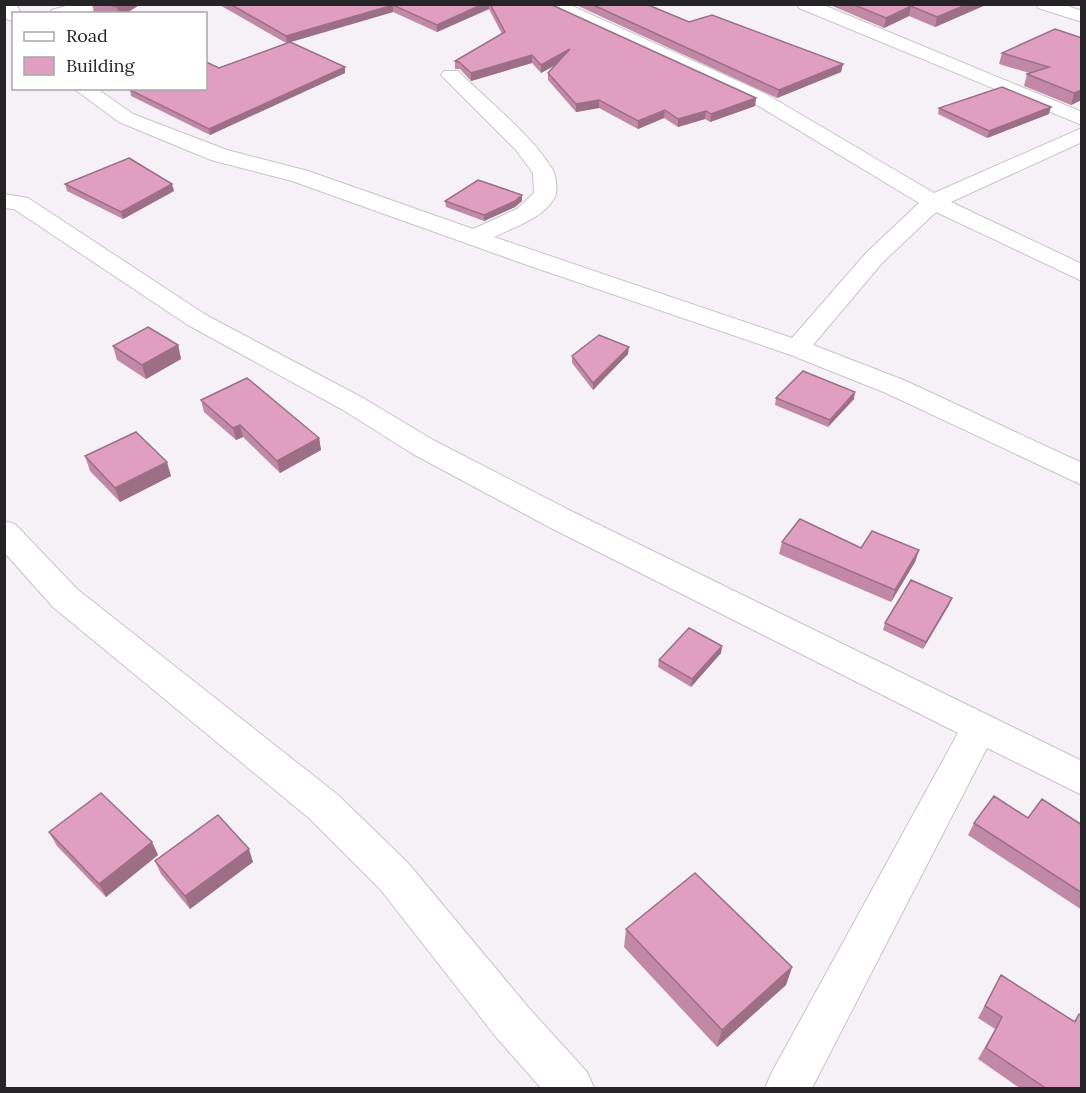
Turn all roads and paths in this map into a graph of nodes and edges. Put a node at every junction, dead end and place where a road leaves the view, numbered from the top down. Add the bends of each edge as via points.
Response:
1 (94, 4) edge
2 (553, 4) edge
3 (805, 4) edge
4 (1044, 4) edge
5 (65, 12) edge
6 (1082, 17) edge
7 (451, 75) dead end
8 (85, 90) edge
9 (1082, 119) edge
10 (1082, 134) edge
11 (4, 201) edge
12 (933, 202) junction
13 (475, 237) junction
14 (1082, 274) edge
15 (797, 348) junction
16 (1082, 475) edge
17 (4, 532) edge
18 (980, 727) junction
19 (1082, 779) edge
20 (571, 1089) edge
21 (788, 1089) edge

1 - 5 street
2 - 12 street via 759,98
3 - 9 street
4 - 6 street
7 - 13 street via 544,172 545,195 525,214
8 - 13 street via 126,118 219,155 300,176
10 - 12 street
11 - 18 street via 20,203 197,320 353,404 423,447
12 - 14 street
12 - 15 street via 874,258
13 - 15 street
15 - 16 street via 896,387
17 - 20 street via 65,598 324,807 394,876
18 - 19 street
18 - 21 street

